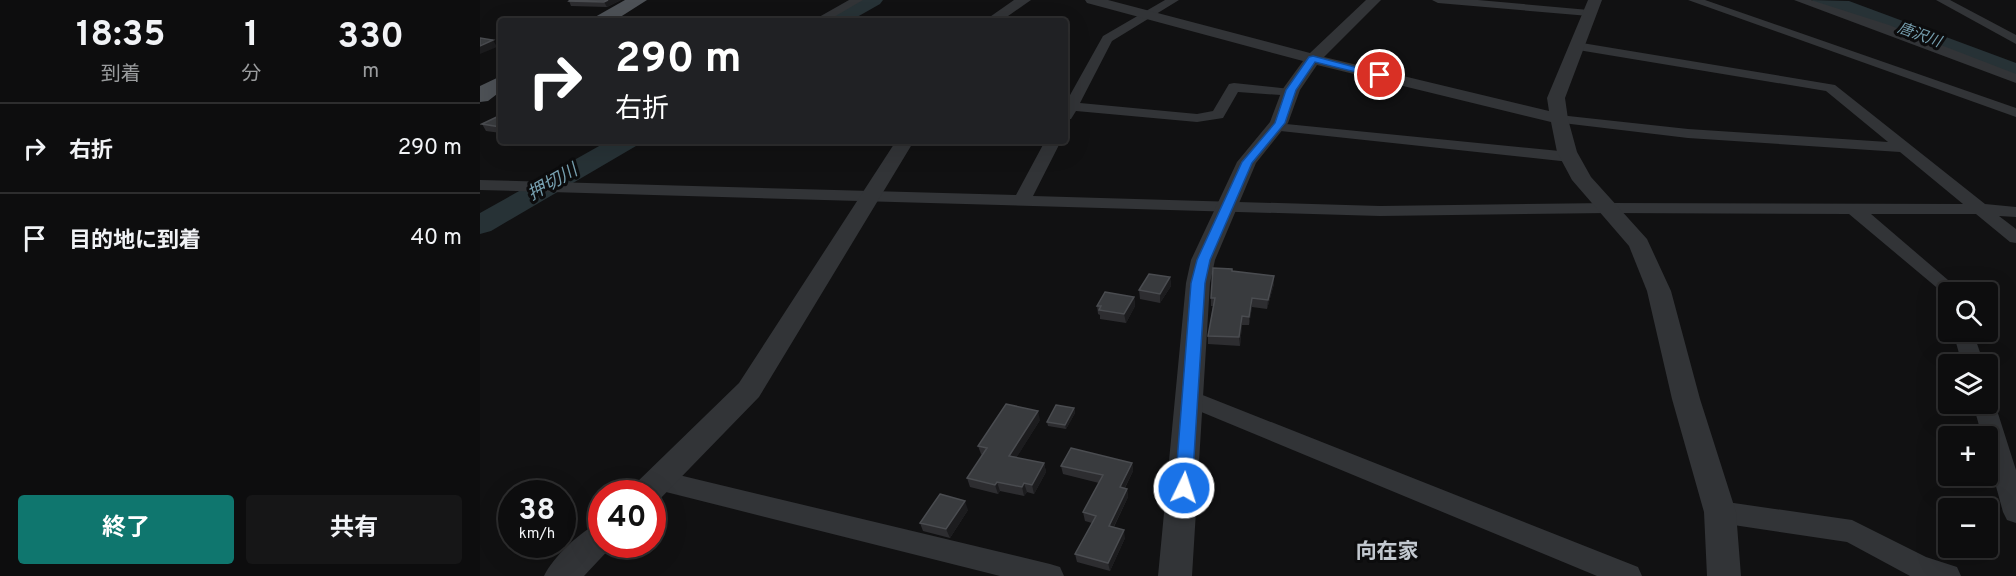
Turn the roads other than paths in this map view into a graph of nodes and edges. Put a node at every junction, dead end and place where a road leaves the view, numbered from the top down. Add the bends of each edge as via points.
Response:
1 (638, 0) edge
2 (857, 0) edge
3 (1024, 0) edge
4 (1092, 0) edge
5 (1173, 0) edge
6 (1374, 0) edge
7 (1438, 0) edge
8 (1694, 0) edge
9 (1800, 0) edge
10 (1835, 0) edge
11 (1942, 0) edge
12 (1592, 7) edge
13 (1146, 15) junction
14 (606, 18) edge
15 (824, 18) edge
16 (996, 18) edge
17 (2016, 40) edge
18 (1576, 46) junction
19 (1313, 59) junction
20 (2016, 65) edge
21 (2016, 79) edge
22 (498, 84) edge
23 (1290, 93) junction
24 (480, 96) edge
25 (1068, 112) edge
26 (2016, 113) edge
27 (1559, 119) junction
28 (1276, 128) junction
29 (903, 144) edge
30 (1051, 144) edge
31 (1905, 148) junction
32 (1570, 157) junction
33 (480, 185) edge
34 (870, 197) junction
35 (1021, 202) junction
36 (1227, 207) junction
37 (1608, 208) junction
38 (1853, 208) junction
39 (1980, 209) junction
40 (2016, 212) edge
41 (2016, 238) edge
42 (1940, 282) edge
43 (1190, 398) junction
44 (1987, 414) edge
45 (659, 480) edge
46 (666, 490) edge
47 (1720, 512) junction
48 (2016, 512) edge
49 (588, 550) edge
50 (561, 576) edge
51 (1050, 576) edge
52 (1174, 576) edge
53 (1628, 576) edge
54 (1724, 576) edge
55 (1947, 576) edge

1 - 14 main road
2 - 15 street
3 - 16 street
4 - 13 street
5 - 13 street
6 - 19 street
7 - 12 street
8 - 26 street
9 - 21 street
10 - 20 street
11 - 17 street
12 - 18 street
13 - 19 street
13 - 25 street via 1107,39
18 - 27 street via 1556,98
18 - 31 street via 1830,88
19 - 23 street
19 - 27 street
22 - 24 main road
23 - 25 street via 1234,87 1218,115 1197,118
23 - 28 street
27 - 31 street via 1688,134
27 - 32 street
28 - 32 street
28 - 36 street via 1247,162
29 - 34 street
30 - 35 street
31 - 39 street
32 - 37 street via 1582,180
33 - 34 street
34 - 35 street
34 - 45 street via 749,390
35 - 36 street
36 - 37 street via 1380,211
36 - 43 street via 1203,260 1198,283
37 - 38 street
37 - 47 street via 1639,244 1659,291
38 - 39 street
38 - 42 street
39 - 40 street
39 - 41 street
43 - 52 street
43 - 53 street
44 - 48 street
46 - 51 street
47 - 54 street
47 - 55 street via 1852,531 1919,567
49 - 50 street

